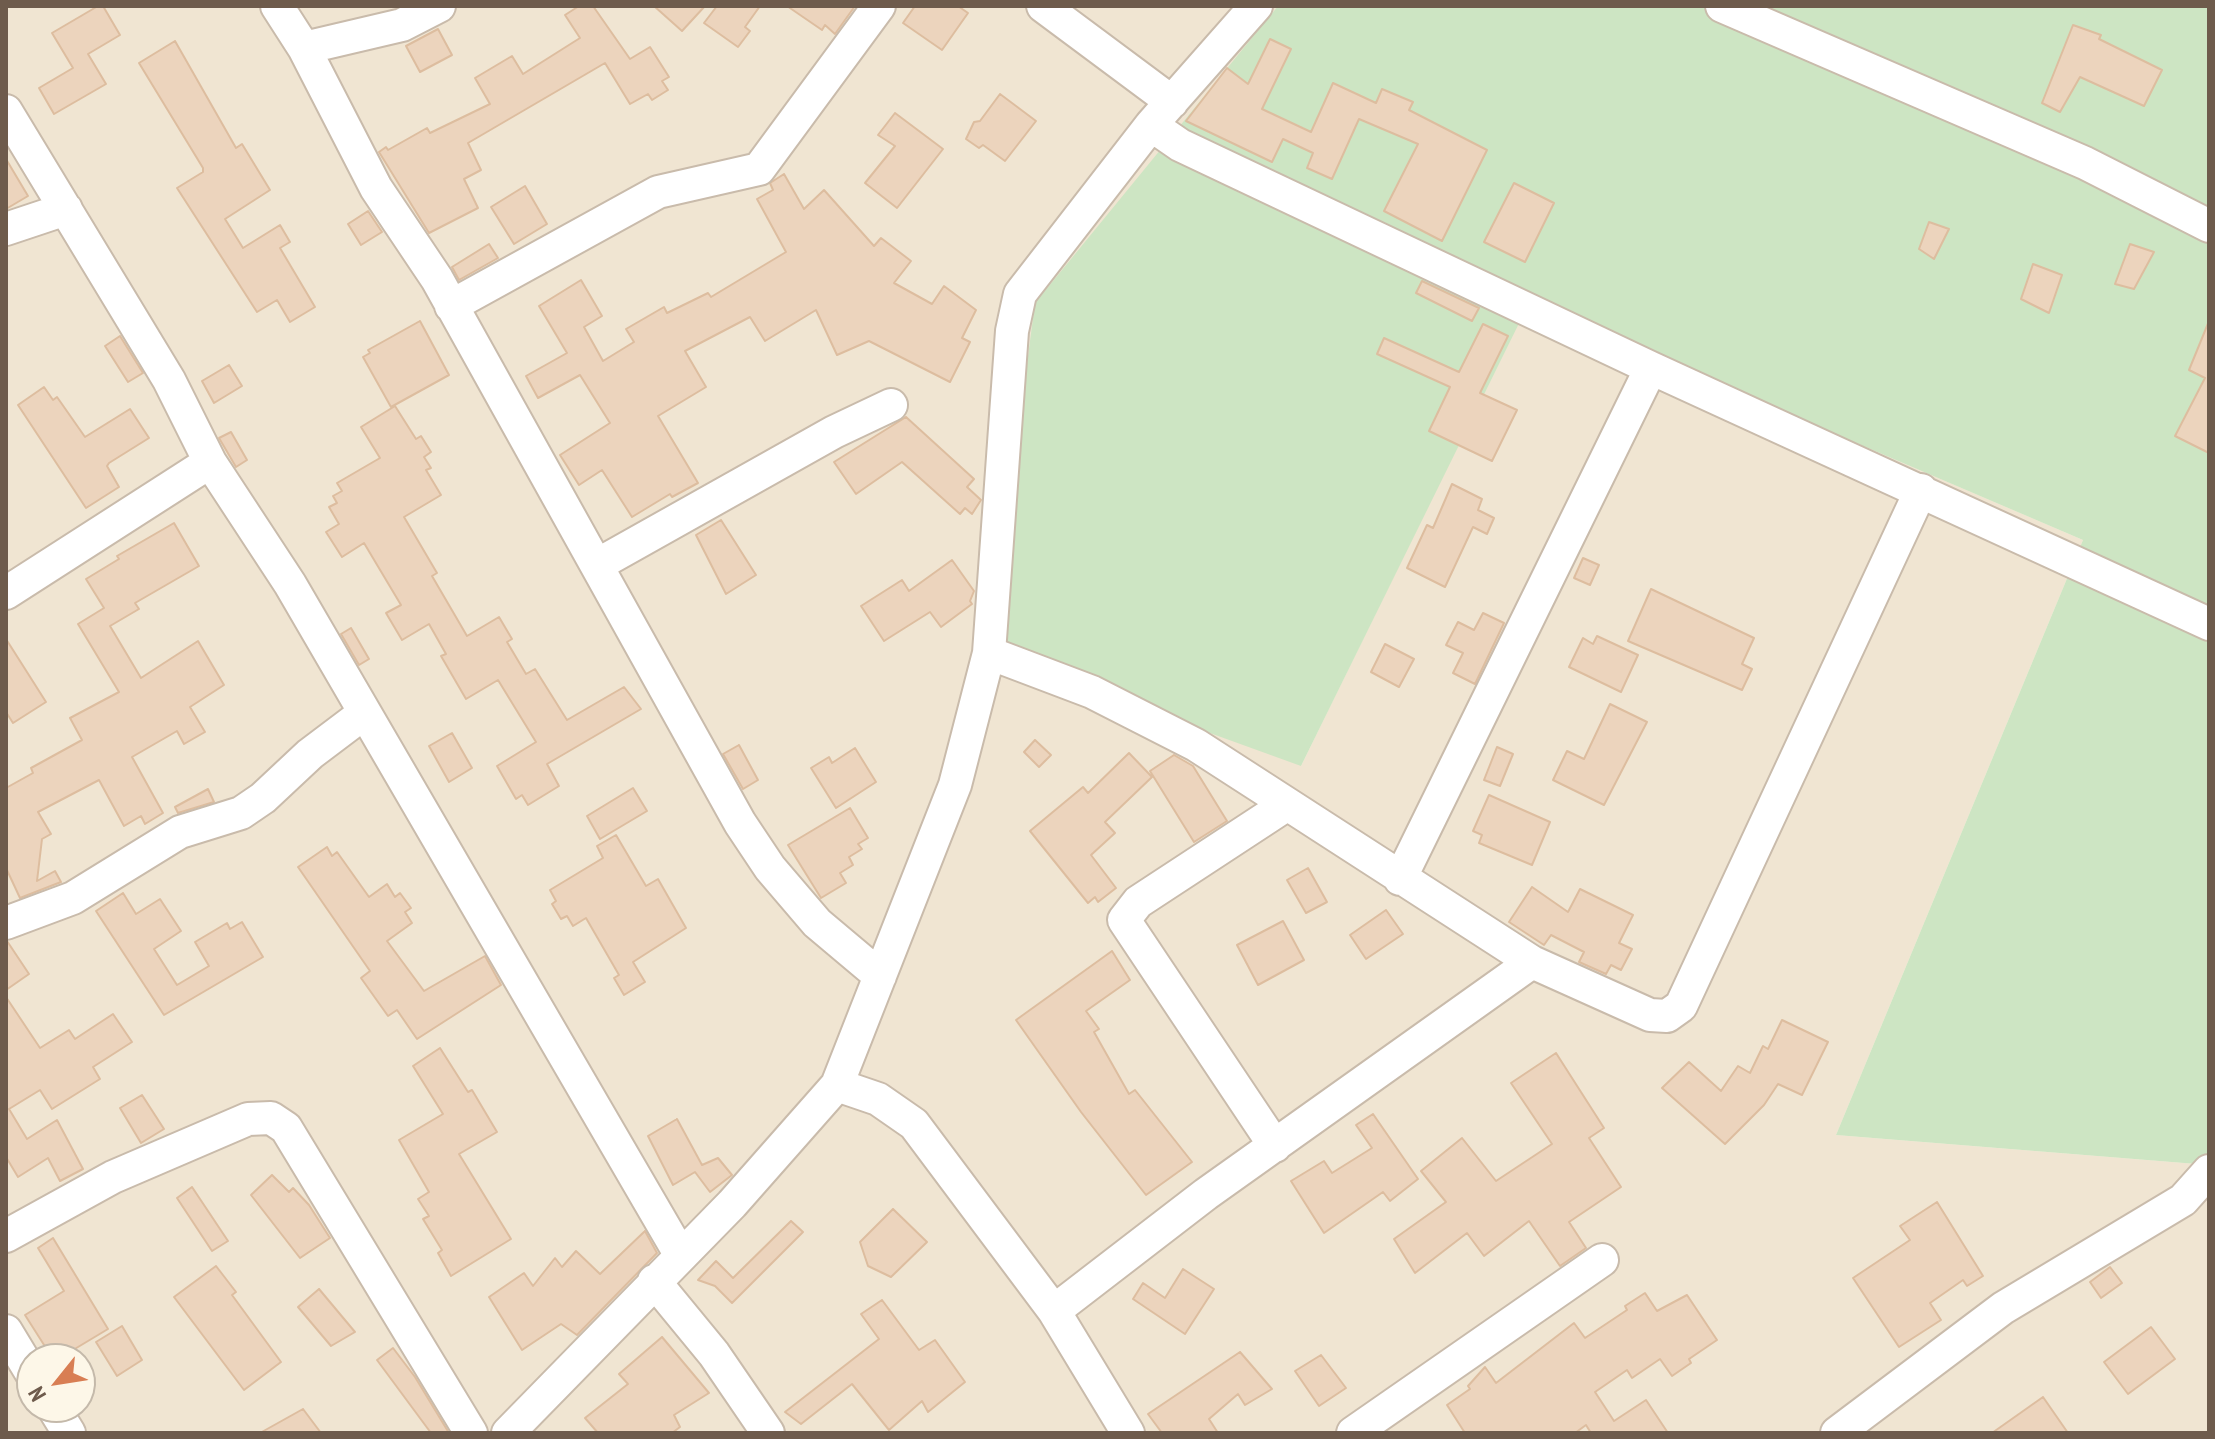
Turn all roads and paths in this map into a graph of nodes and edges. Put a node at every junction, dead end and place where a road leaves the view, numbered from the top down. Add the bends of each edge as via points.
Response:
1 (277, 6) edge
2 (439, 6) edge
3 (879, 6) edge
4 (1043, 6) edge
5 (1256, 6) edge
6 (1722, 6) edge
7 (304, 48) junction
8 (6, 111) edge
9 (1162, 114) junction
10 (66, 209) junction
11 (2209, 226) edge
12 (6, 229) edge
13 (451, 306) junction
14 (1651, 368) junction
15 (891, 405) dead end
16 (210, 462) junction
17 (1921, 490) junction
18 (597, 565) junction
19 (6, 593) edge
20 (2209, 624) edge
21 (989, 653) junction
22 (363, 714) junction
23 (1286, 805) junction
24 (1400, 879) junction
25 (6, 923) edge
26 (1532, 962) junction
27 (880, 976) junction
28 (837, 1085) junction
29 (1275, 1146) junction
30 (2209, 1171) edge
31 (6, 1236) edge
32 (680, 1254) junction
33 (1602, 1260) dead end
34 (654, 1281) junction
35 (1054, 1311) junction
36 (471, 1433) edge
37 (508, 1433) edge
38 (768, 1433) edge
39 (1128, 1433) edge
40 (1353, 1433) edge
41 (1837, 1433) edge

1 - 7 street
2 - 7 street via 402,25
3 - 13 street via 759,169 649,196
4 - 9 street
5 - 9 street
6 - 11 street via 2085,163
7 - 13 street via 376,188
8 - 10 street
9 - 14 street via 1180,145
9 - 21 street via 1020,294 1016,306
10 - 12 street
10 - 16 street via 169,380
13 - 18 street
14 - 17 street
14 - 24 street
15 - 18 street
16 - 19 street
16 - 22 street via 290,584
17 - 20 street
17 - 26 street via 1681,1006 1667,1016 1650,1015
18 - 27 street via 770,868 817,923
21 - 23 street via 1105,698 1196,745
21 - 27 street via 955,785
22 - 25 street via 241,813 180,832 73,898
22 - 32 street
23 - 24 street
23 - 29 street via 1138,902 1124,920
24 - 26 street
26 - 29 street
27 - 28 street
28 - 32 street via 732,1204
28 - 35 street via 878,1099 914,1124
29 - 35 street
30 - 41 street via 2183,1200 2003,1308
31 - 36 street via 113,1177 248,1119 271,1118 286,1128
32 - 34 street
33 - 40 street
34 - 37 street
34 - 38 street via 714,1354
35 - 39 street

